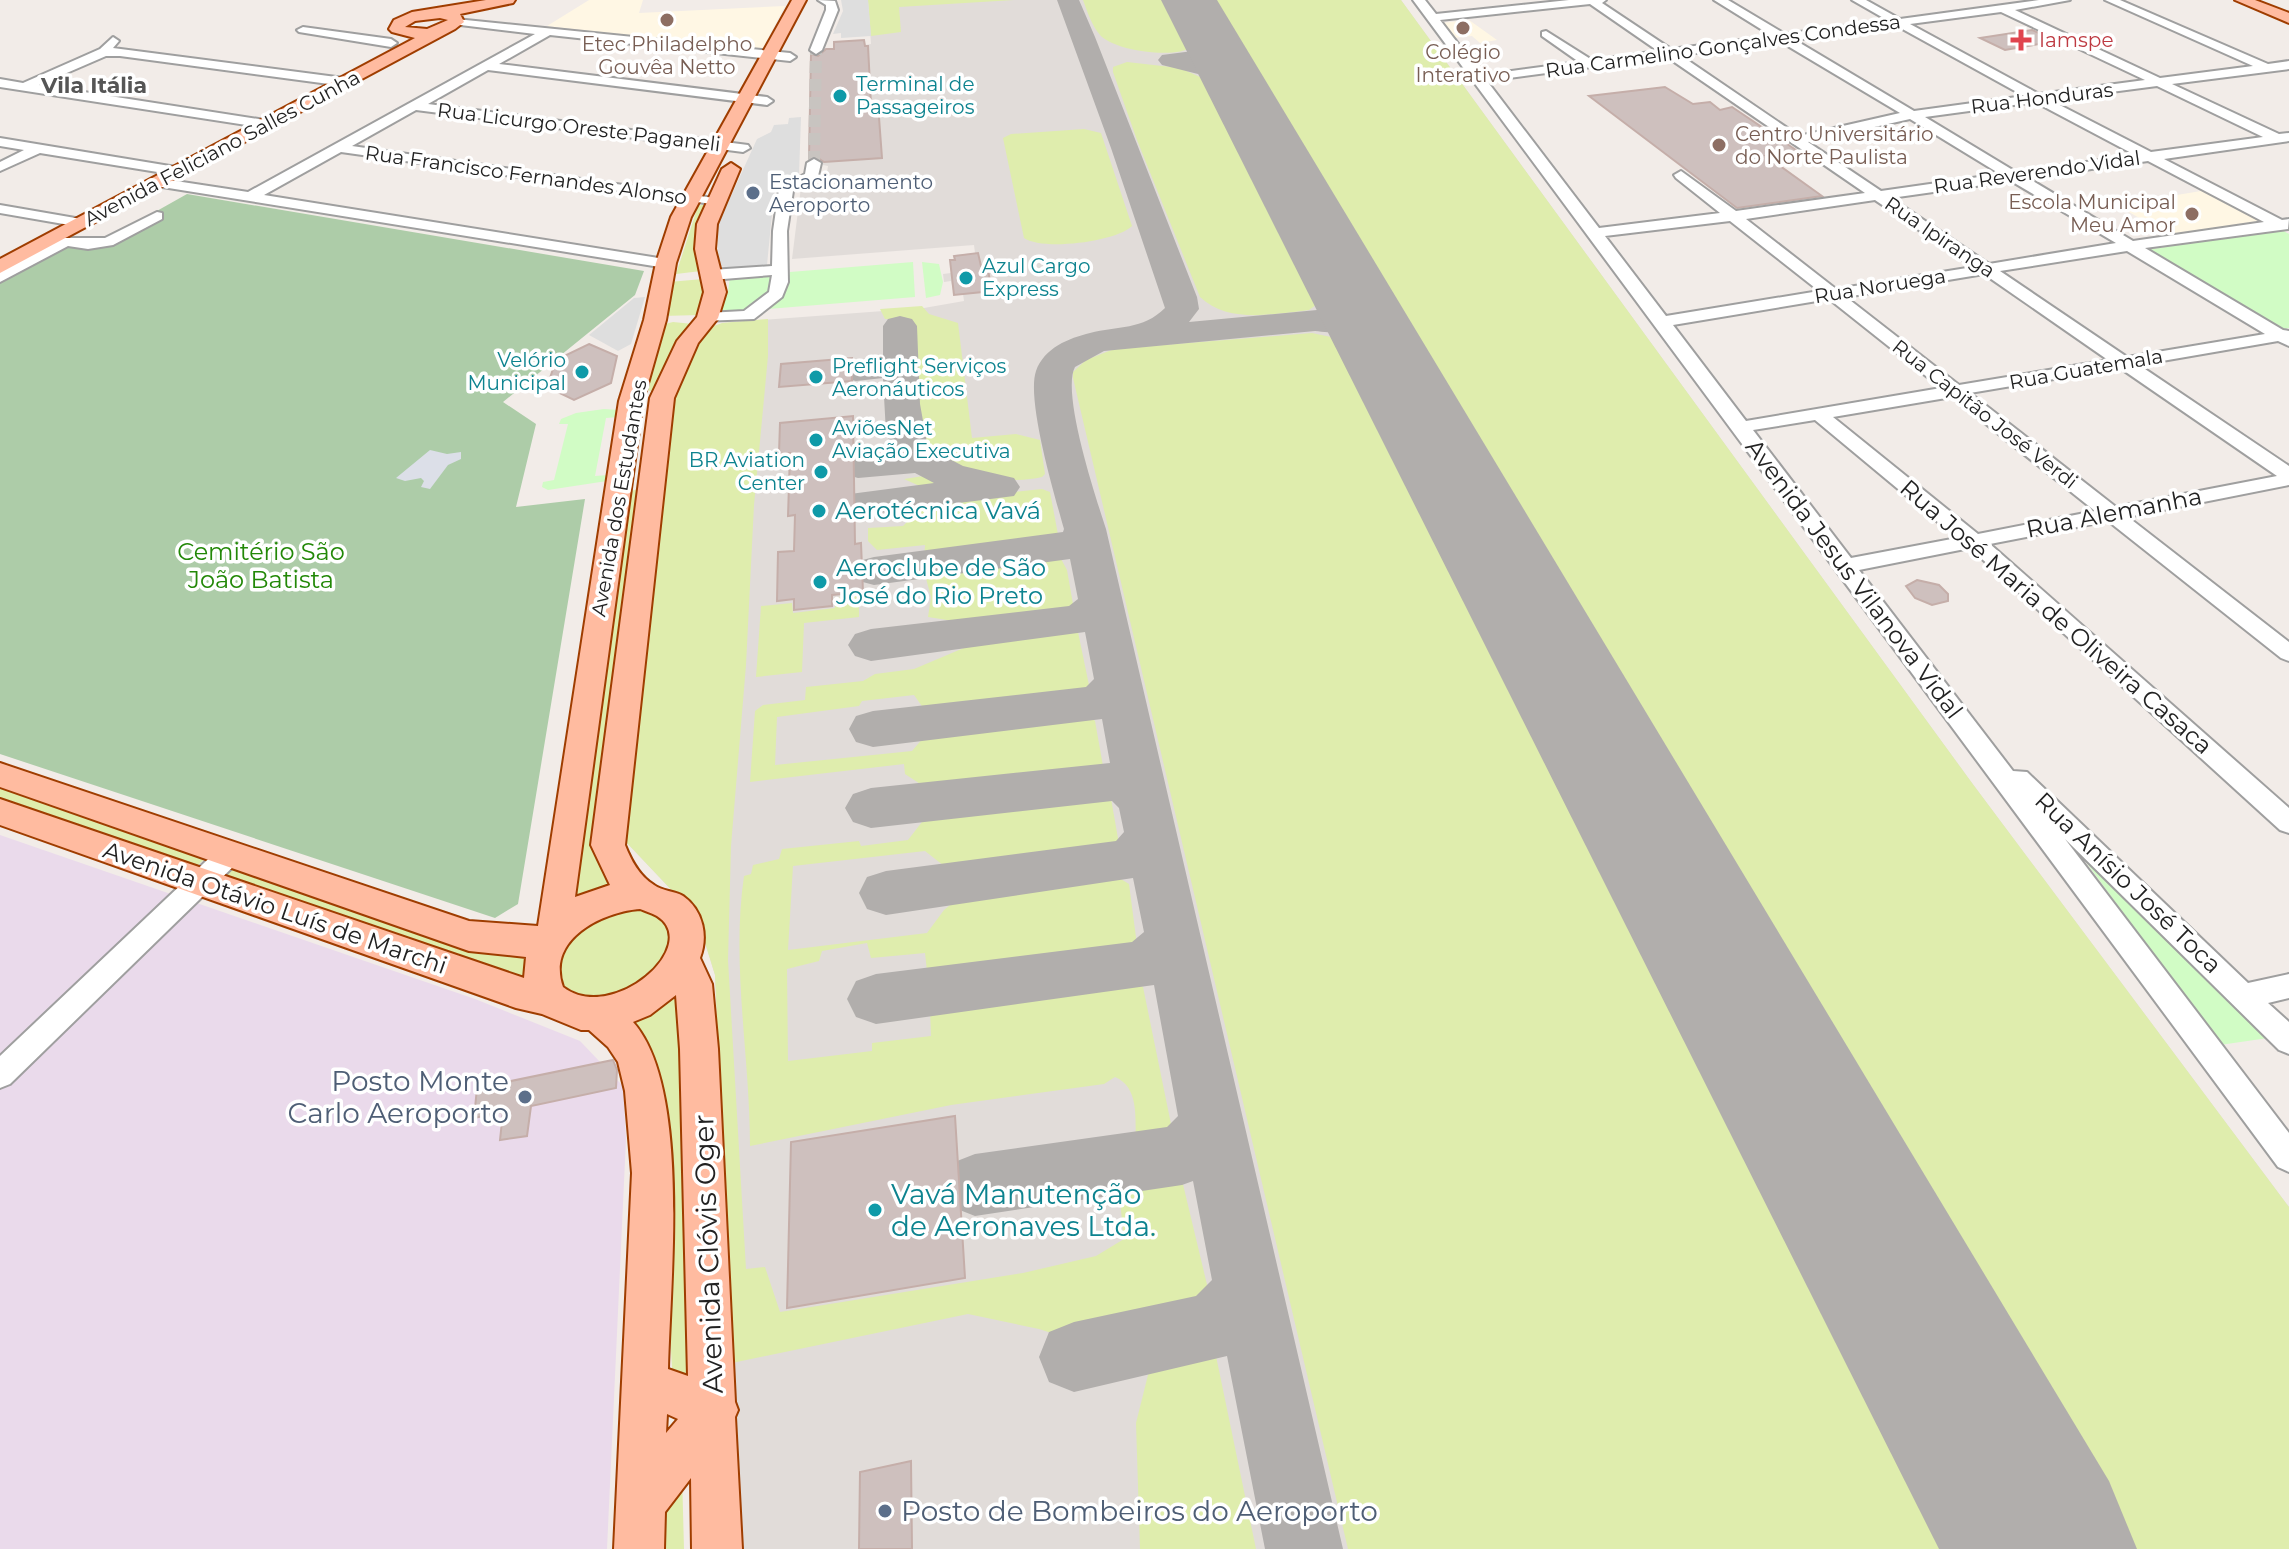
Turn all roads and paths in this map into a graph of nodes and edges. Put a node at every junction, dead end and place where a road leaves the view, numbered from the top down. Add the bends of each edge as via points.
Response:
1 (507, 0) edge
2 (799, 0) edge
3 (821, 0) edge
4 (1419, 0) edge
5 (1592, 0) edge
6 (1600, 0) edge
7 (1720, 0) edge
8 (1858, 0) edge
9 (1986, 0) edge
10 (2064, 0) edge
11 (2111, 0) edge
12 (2242, 0) edge
13 (2282, 0) edge
14 (406, 2) edge
15 (2289, 3) edge
16 (2003, 8) junction
17 (1432, 18) junction
18 (2289, 18) edge
19 (445, 20) junction
20 (1899, 22) junction
21 (303, 30) dead end
22 (549, 31) junction
23 (395, 32) junction
24 (1546, 34) dead end
25 (1783, 38) junction
26 (113, 41) dead end
27 (816, 50) tunnel mouth
28 (104, 52) junction
29 (1669, 53) junction
30 (779, 56) junction
31 (1590, 64) junction
32 (2289, 65) edge
33 (488, 66) junction
34 (2266, 68) junction
35 (2289, 78) edge
36 (1478, 79) junction
37 (336, 81) junction
38 (0, 83) edge
39 (2160, 83) junction
40 (24, 87) junction
41 (0, 97) edge
42 (2036, 98) junction
43 (756, 100) junction
44 (416, 106) junction
45 (1911, 115) junction
46 (258, 122) junction
47 (1798, 140) junction
48 (2285, 140) edge
49 (0, 142) edge
50 (732, 147) junction
51 (39, 148) junction
52 (339, 148) junction
53 (2151, 156) junction
54 (814, 163) dead end
55 (0, 167) edge
56 (164, 174) junction
57 (1681, 175) dead end
58 (2011, 175) junction
59 (1878, 195) junction
60 (250, 197) junction
61 (703, 200) junction
62 (0, 209) edge
63 (157, 216) dead end
64 (1733, 216) junction
65 (72, 221) junction
66 (2286, 226) edge
67 (1594, 233) junction
68 (2128, 246) junction
69 (0, 254) edge
70 (0, 267) edge
71 (1987, 269) junction
72 (780, 270) junction
73 (665, 271) junction
74 (711, 275) junction
75 (0, 277) edge
76 (1832, 294) junction
77 (707, 318) junction
78 (655, 320) junction
79 (1661, 322) junction
80 (2286, 337) edge
81 (2124, 362) junction
82 (1955, 391) junction
83 (662, 398) junction
84 (631, 401) junction
85 (1820, 415) junction
86 (1740, 427) junction
87 (2289, 477) edge
88 (653, 482) junction
89 (617, 485) junction
90 (2111, 514) junction
91 (1974, 541) junction
92 (1845, 566) junction
93 (2280, 637) edge
94 (2289, 653) edge
95 (1966, 728) junction
96 (0, 775) edge
97 (0, 812) edge
98 (2289, 823) edge
99 (2089, 845) junction
100 (2058, 850) junction
101 (231, 853) junction
102 (202, 882) junction
103 (641, 895) junction
104 (553, 936) junction
105 (683, 961) junction
106 (2289, 986) edge
107 (2246, 996) junction
108 (551, 1000) junction
109 (598, 1015) junction
110 (2289, 1041) edge
111 (0, 1075) edge
112 (2289, 1157) edge
113 (644, 1382) junction
114 (715, 1410) junction
115 (640, 1527) edge
116 (717, 1549) edge

1 - 19 main road, Avenida Feliciano Salles Cunha
2 - 30 main road, Avenida dos Estudantes
3 - 27 street via 831,3 832,10
3 - 30 main road, Avenida dos Estudantes
4 - 17 street, Avenida Jesus Vilanova Vidal
5 - 6 street
5 - 17 street
5 - 29 street, Rua Ipiranga
7 - 25 street
8 - 20 street
9 - 16 street
10 - 16 street, Rua Carmelino Gonçalves Condessa
11 - 34 street
12 - 18 main road
13 - 15 main road
14 - 19 main road
14 - 23 main road
16 - 20 street, Rua Carmelino Gonçalves Condessa
16 - 39 street
17 - 36 street, Avenida Jesus Vilanova Vidal
19 - 22 street
19 - 23 main road via 416,34
19 - 37 main road, Avenida Feliciano Salles Cunha
20 - 25 street, Rua Carmelino Gonçalves Condessa
20 - 42 street
21 - 23 street
22 - 30 street
22 - 33 street
23 - 37 main road, Avenida Feliciano Salles Cunha via 384,50
24 - 31 street
25 - 29 street, Rua Carmelino Gonçalves Condessa
25 - 45 street
26 - 28 street
28 - 37 street
28 - 40 street
29 - 31 street, Rua Carmelino Gonçalves Condessa
29 - 47 street, Rua Ipiranga
30 - 43 main road, Avenida dos Estudantes
31 - 36 street, Rua Carmelino Gonçalves Condessa
32 - 34 street, Rua Honduras
33 - 43 street
33 - 44 street
34 - 35 street
34 - 39 street, Rua Honduras
36 - 67 street, Avenida Jesus Vilanova Vidal
37 - 46 main road, Avenida Feliciano Salles Cunha
38 - 40 street
39 - 42 street, Rua Honduras
39 - 48 street
40 - 41 street
40 - 46 street
42 - 45 street, Rua Honduras
42 - 53 street
43 - 50 main road, Avenida dos Estudantes
44 - 50 street, Rua Licurgo Oreste Paganeli
44 - 52 street
45 - 47 street, Rua Honduras
45 - 58 street
46 - 56 main road, Avenida Feliciano Salles Cunha
47 - 59 street, Rua Ipiranga
48 - 53 street, Rua Reverendo Vidal
49 - 51 street
50 - 61 main road, Avenida dos Estudantes
51 - 55 street
51 - 56 street
52 - 60 street
52 - 61 street, Rua Francisco Fernandes Alonso
53 - 58 street, Rua Reverendo Vidal
53 - 66 street
54 - 72 street via 811,176 786,189
56 - 60 street
56 - 65 main road, Avenida Feliciano Salles Cunha
57 - 64 street, Rua Capitão José Verdi
58 - 59 street, Rua Reverendo Vidal
58 - 68 street
59 - 64 street, Rua Reverendo Vidal
59 - 71 street, Rua Ipiranga
60 - 73 street
61 - 73 main road, Avenida dos Estudantes via 681,217
61 - 74 main road, Avenida dos Estudantes
62 - 65 street
63 - 75 street via 101,244 66,241
64 - 67 street, Rua Reverendo Vidal
64 - 76 street, Rua Capitão José Verdi
65 - 69 main road, Avenida Feliciano Salles Cunha
65 - 70 main road, Avenida Feliciano Salles Cunha
66 - 68 street, Rua Noruega
67 - 79 street, Avenida Jesus Vilanova Vidal
68 - 71 street, Rua Noruega
68 - 80 street
71 - 76 street, Rua Noruega
71 - 81 street, Rua Ipiranga
72 - 74 street
72 - 77 street via 778,290 762,307 748,316
73 - 74 main road
73 - 78 main road, Avenida dos Estudantes
74 - 77 main road, Avenida dos Estudantes via 715,292
76 - 79 street, Rua Noruega
76 - 82 street, Rua Capitão José Verdi
77 - 78 main road
77 - 83 main road, Avenida dos Estudantes via 688,341
78 - 84 main road, Avenida dos Estudantes
79 - 86 street, Avenida Jesus Vilanova Vidal
80 - 81 street, Rua Guatemala
81 - 82 street, Rua Guatemala
81 - 87 street, Rua Ipiranga
82 - 85 street, Rua Guatemala
82 - 90 street, Rua Capitão José Verdi
83 - 84 main road
83 - 88 main road, Avenida dos Estudantes
84 - 89 main road, Avenida dos Estudantes
85 - 86 street, Rua Guatemala
85 - 91 street, Rua José Maria de Oliveira Casaca
86 - 92 street, Avenida Jesus Vilanova Vidal
87 - 90 street, Rua Alemanha
88 - 89 main road
88 - 103 main road, Avenida dos Estudantes via 608,845 619,872
89 - 104 main road, Avenida dos Estudantes
90 - 91 street, Rua Alemanha
90 - 93 street, Rua Capitão José Verdi
91 - 92 street, Rua Alemanha
91 - 98 street, Rua José Maria de Oliveira Casaca
92 - 95 street, Avenida Jesus Vilanova Vidal
93 - 94 street, Rua Capitão José Verdi
95 - 99 street, Rua Anísio José Toca
95 - 100 street, Avenida Jesus Vilanova Vidal
96 - 101 main road, Avenida Otávio Luís de Marchi
97 - 102 main road, Avenida Otávio Luís de Marchi
99 - 100 street
99 - 107 street, Rua Anísio José Toca
100 - 112 street, Avenida Jesus Vilanova Vidal
101 - 102 street
101 - 104 main road, Avenida Otávio Luís de Marchi via 469,936 521,942
102 - 108 main road, Avenida Otávio Luís de Marchi
102 - 111 street
103 - 104 main road via 595,903
103 - 105 main road via 658,898 681,916 687,929
104 - 108 main road via 540,972
105 - 109 main road via 649,998
105 - 114 main road, Avenida Clóvis Oger via 694,984 699,1049
106 - 107 street
107 - 110 street, Rua Anísio José Toca
108 - 109 main road via 572,1011
109 - 113 main road via 636,1056 645,1091 652,1173
113 - 114 main road
113 - 115 main road
114 - 115 main road
114 - 116 main road, Avenida Clóvis Oger

